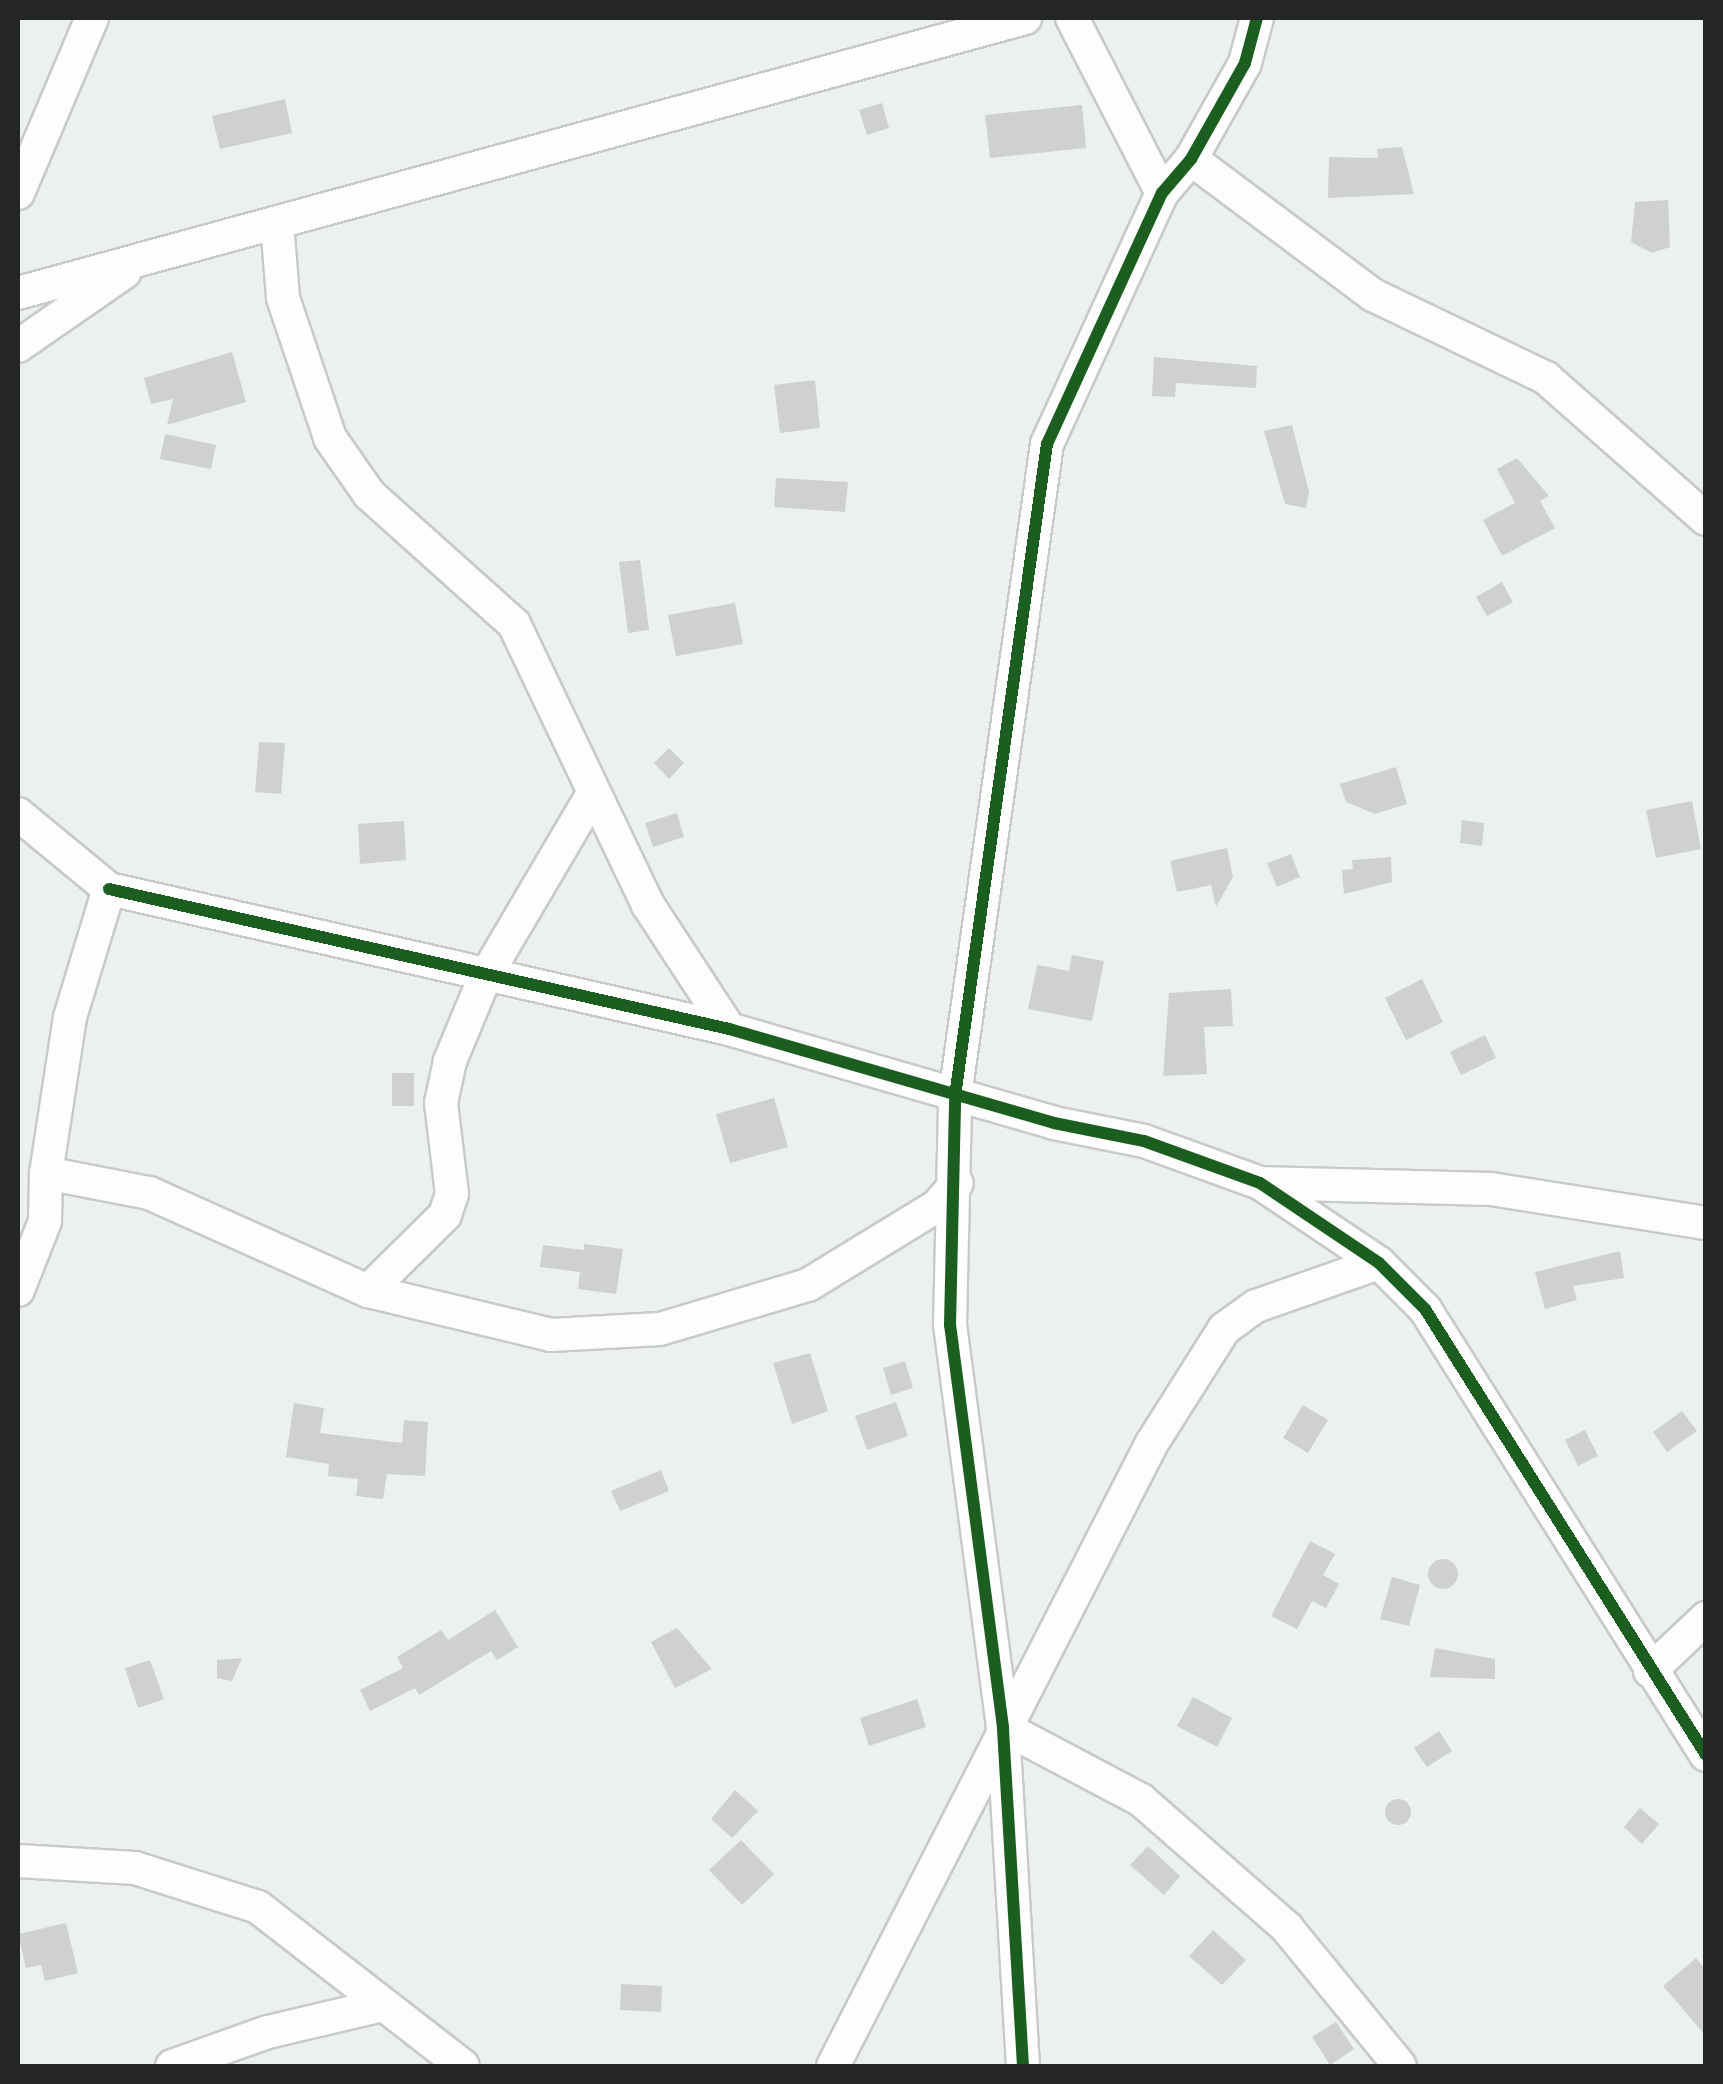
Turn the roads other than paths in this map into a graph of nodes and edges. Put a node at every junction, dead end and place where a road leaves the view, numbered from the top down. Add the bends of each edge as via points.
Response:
1 (92, 18) edge
2 (1024, 18) edge
3 (1072, 18) edge
4 (1257, 18) edge
5 (1191, 159) junction
6 (18, 192) edge
7 (1162, 194) junction
8 (278, 223) junction
9 (147, 257) junction
10 (18, 293) edge
11 (18, 346) edge
12 (1706, 519) edge
13 (591, 796) junction
14 (18, 814) edge
15 (109, 889) junction
16 (485, 977) junction
17 (729, 1029) junction
18 (955, 1096) junction
19 (46, 1172) junction
20 (957, 1183) junction
21 (1260, 1183) junction
22 (1706, 1223) edge
23 (1379, 1263) junction
24 (18, 1290) edge
25 (368, 1291) junction
26 (1706, 1618) edge
27 (1650, 1671) junction
28 (1002, 1727) junction
29 (1706, 1756) edge
30 (18, 1861) edge
31 (382, 2005) junction
32 (172, 2066) edge
33 (464, 2066) edge
34 (834, 2066) edge
35 (1022, 2066) edge
36 (1400, 2066) edge

1 - 6 street
2 - 8 street
3 - 7 street
4 - 5 street via 1245,63
5 - 7 street
5 - 12 street via 1373,295 1546,378
7 - 18 street via 1046,444
8 - 9 street
8 - 13 street via 283,298 330,438 368,494 514,624
9 - 10 street
9 - 11 street
13 - 16 street
13 - 17 street via 648,905
14 - 15 street
15 - 16 street
15 - 19 street via 70,1017
16 - 17 street
16 - 25 street via 442,1103 452,1194 445,1215
17 - 18 street
18 - 20 street
18 - 21 street via 1144,1141
19 - 24 street via 46,1221
19 - 25 street via 149,1193
20 - 25 street via 937,1206 808,1284 660,1329 551,1334
20 - 28 street via 950,1325
21 - 22 street via 1491,1189
21 - 23 street
23 - 27 street via 1463,1358 1566,1543
23 - 28 street via 1281,1295 1224,1329 1152,1444
26 - 27 street
27 - 29 street
28 - 34 street
28 - 35 street
28 - 36 street via 1141,1800 1287,1928
30 - 31 street via 135,1868 216,1890 298,1932
31 - 32 street via 268,2032
31 - 33 street

